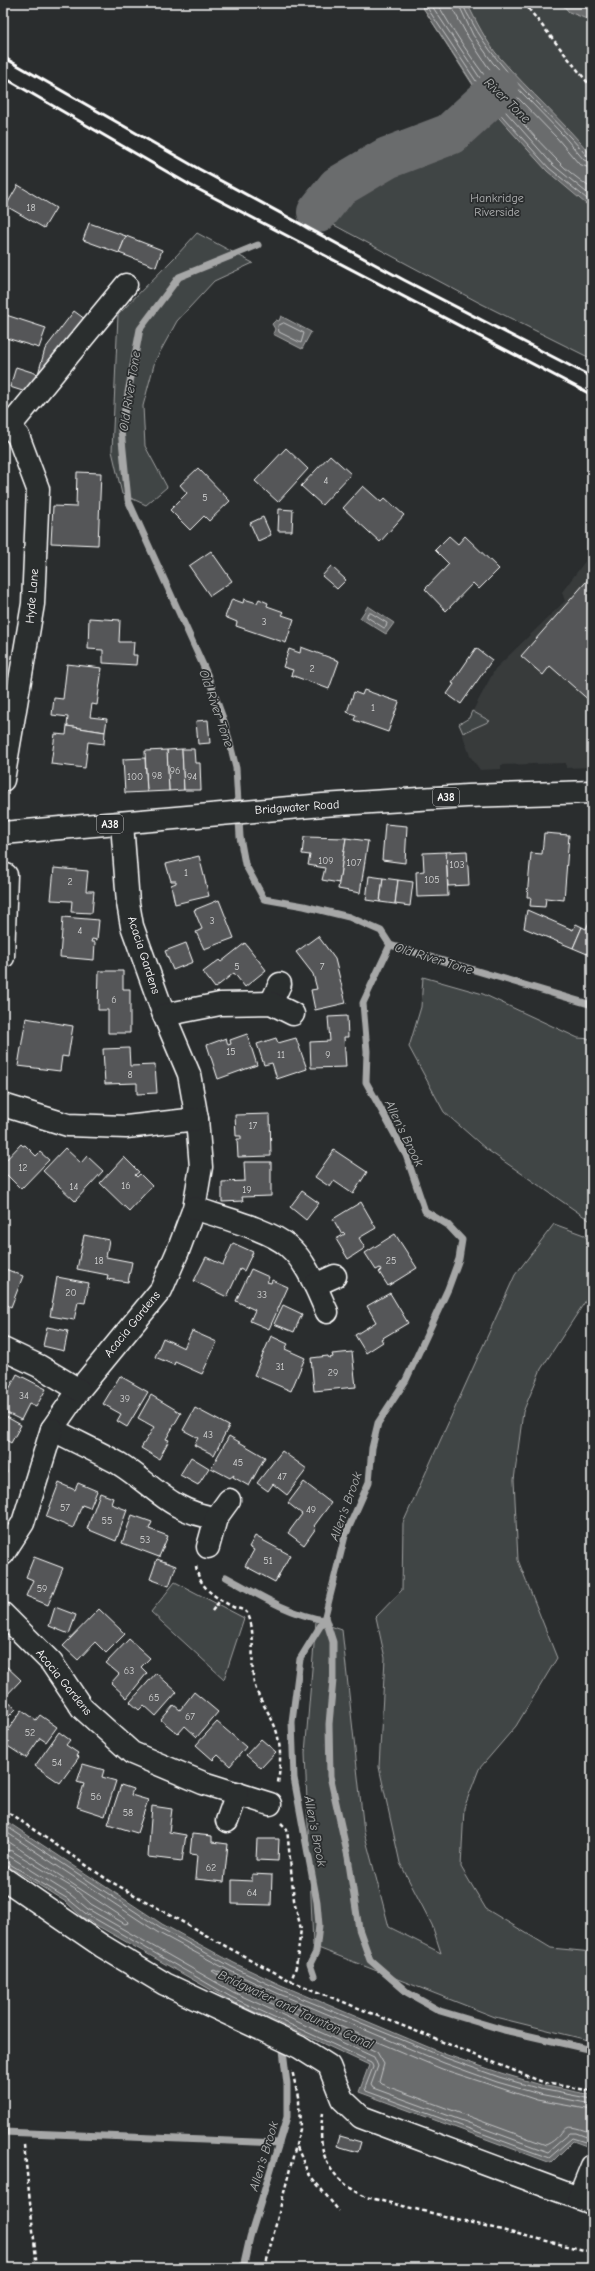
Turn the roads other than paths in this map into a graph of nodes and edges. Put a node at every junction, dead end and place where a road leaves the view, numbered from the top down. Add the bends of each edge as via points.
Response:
1 (126, 286) dead end
2 (7, 423) edge
3 (3, 780) edge
4 (592, 792) edge
5 (122, 823) junction
6 (3, 833) edge
7 (6, 875) dead end
8 (3, 957) edge
9 (293, 1014) dead end
10 (164, 1015) junction
11 (3, 1105) edge
12 (197, 1119) junction
13 (194, 1208) junction
14 (335, 1276) dead end
15 (315, 1285) junction
16 (327, 1312) dead end
17 (3, 1349) edge
18 (79, 1390) junction
19 (52, 1429) junction
20 (230, 1500) dead end
21 (216, 1518) junction
22 (208, 1547) road end
23 (3, 1554) edge
24 (3, 1614) edge
25 (237, 1794) junction
26 (270, 1804) road end
27 (227, 1821) dead end
28 (3, 1878) edge
29 (592, 2166) edge
30 (586, 2201) edge

1 - 2 street
2 - 3 street, Hyde Lane via 18,436 38,489 33,604
4 - 5 street, Bridgwater Road / A38 via 467,796 218,813
5 - 6 street, Bridgwater Road / A38
5 - 10 street, Acacia Gardens via 132,926
7 - 8 street
9 - 10 street via 275,994
10 - 12 street, Acacia Gardens via 189,1074
11 - 12 street via 68,1125 126,1127
12 - 13 street, Acacia Gardens via 201,1167
13 - 15 street via 269,1235 288,1246 304,1264
13 - 18 street, Acacia Gardens via 161,1290
14 - 15 street
15 - 16 street
17 - 18 street via 39,1366
18 - 19 street, Acacia Gardens
19 - 21 street via 119,1464 163,1498 199,1516
19 - 23 street, Acacia Gardens via 23,1523
20 - 21 street
21 - 22 street
24 - 25 street, Acacia Gardens via 51,1662 82,1708 132,1753
25 - 26 street, Acacia Gardens
25 - 27 street
28 - 30 street via 96,1942 165,1984 290,2044 329,2066 342,2099 360,2117
29 - 30 street

